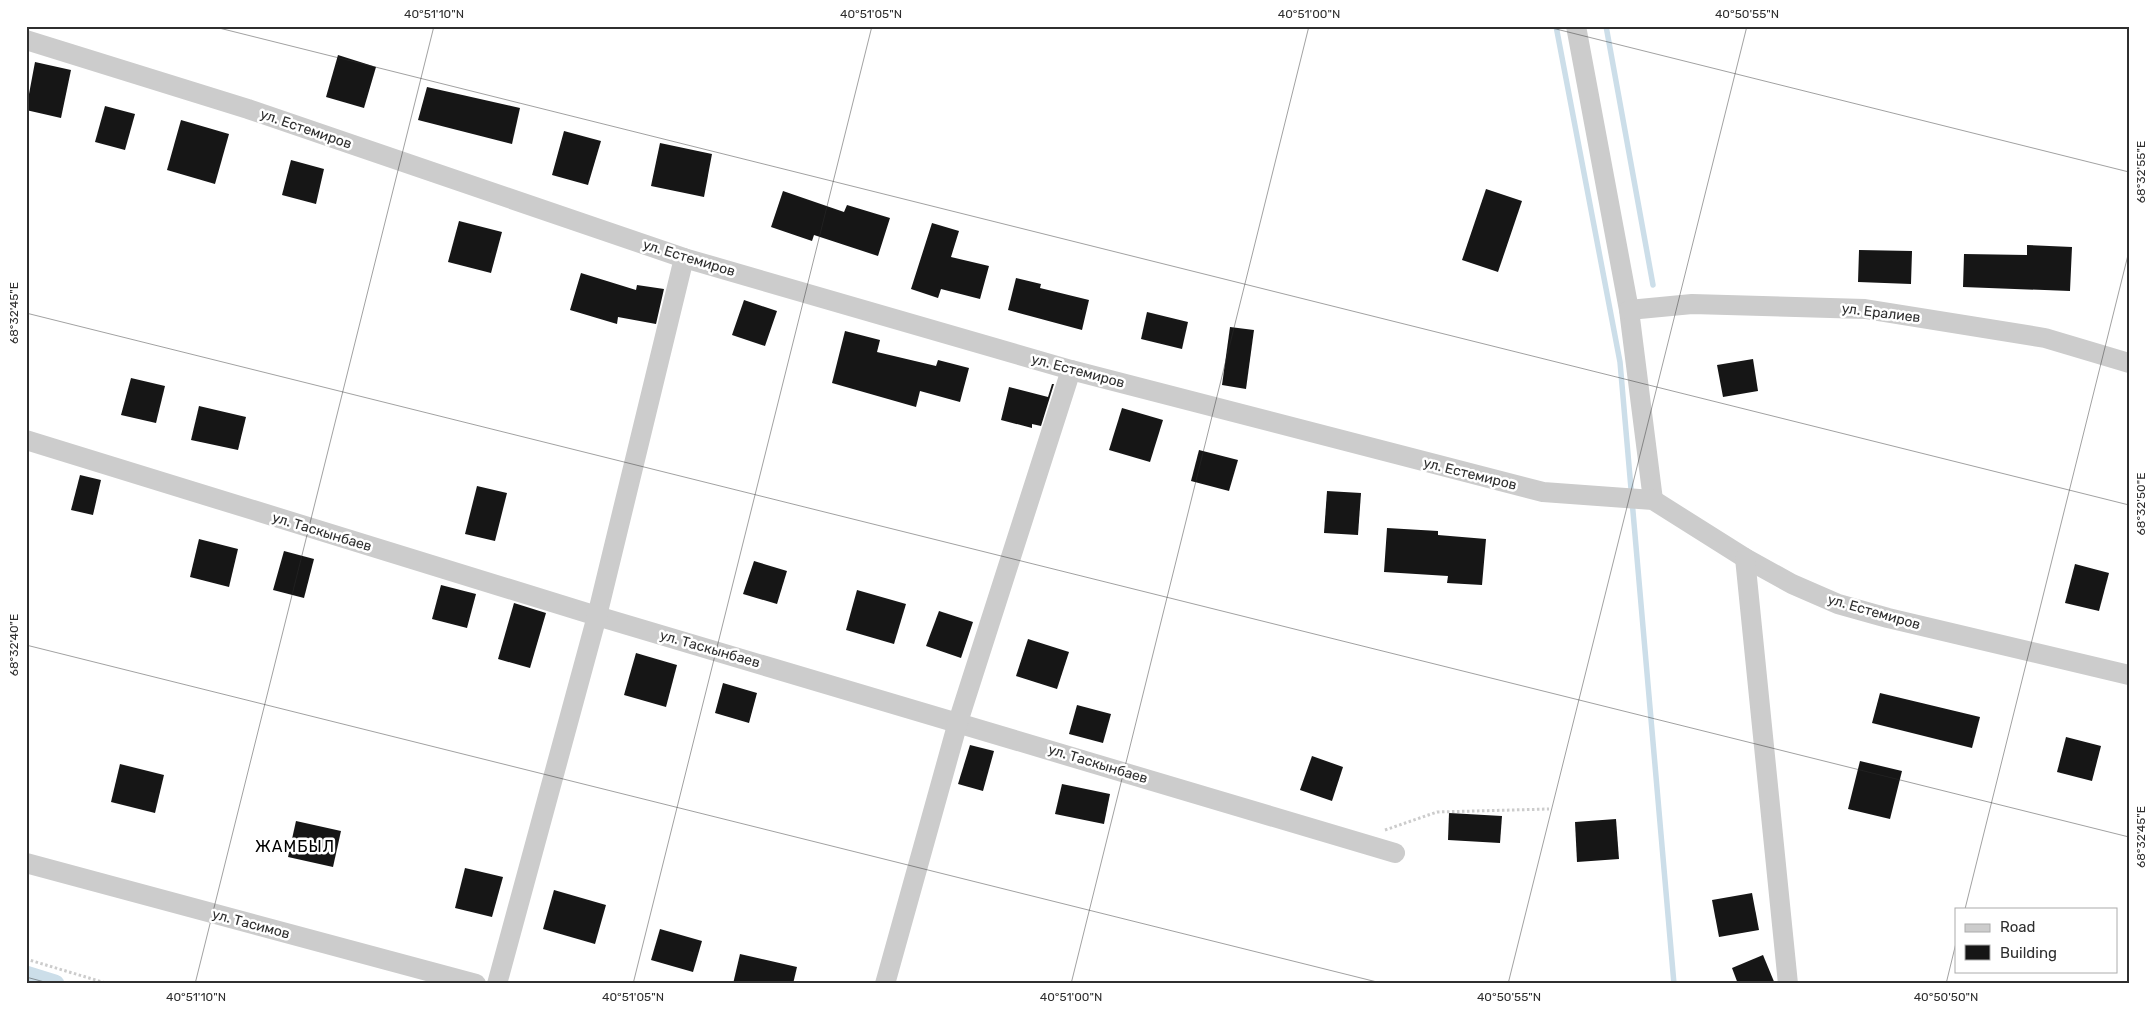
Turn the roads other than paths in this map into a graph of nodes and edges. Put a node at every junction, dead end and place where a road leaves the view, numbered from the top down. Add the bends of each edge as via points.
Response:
1 (1576, 26) edge
2 (26, 40) edge
3 (684, 258) junction
4 (1629, 310) junction
5 (2129, 363) edge
6 (1070, 370) junction
7 (26, 440) edge
8 (1653, 500) junction
9 (1745, 558) junction
10 (597, 616) junction
11 (2129, 676) edge
12 (958, 722) junction
13 (1395, 853) dead end
14 (26, 863) edge
15 (476, 984) edge
16 (497, 984) edge
17 (885, 984) edge
18 (1788, 984) edge

1 - 4 street
2 - 3 street, ул. Естемиров via 248,109
3 - 6 street, ул. Естемиров
3 - 10 street
4 - 5 street, ул. Ералиев via 1692,304 1865,309 2045,338
4 - 8 street
6 - 8 street, ул. Естемиров via 1543,492
6 - 12 street
7 - 10 street, ул. Таскынбаев
8 - 9 street, ул. Естемиров
9 - 11 street, ул. Естемиров via 1838,604
9 - 18 street
10 - 12 street, ул. Таскынбаев
10 - 16 street
12 - 13 street, ул. Таскынбаев
12 - 17 street
14 - 15 street, ул. Тасимов

